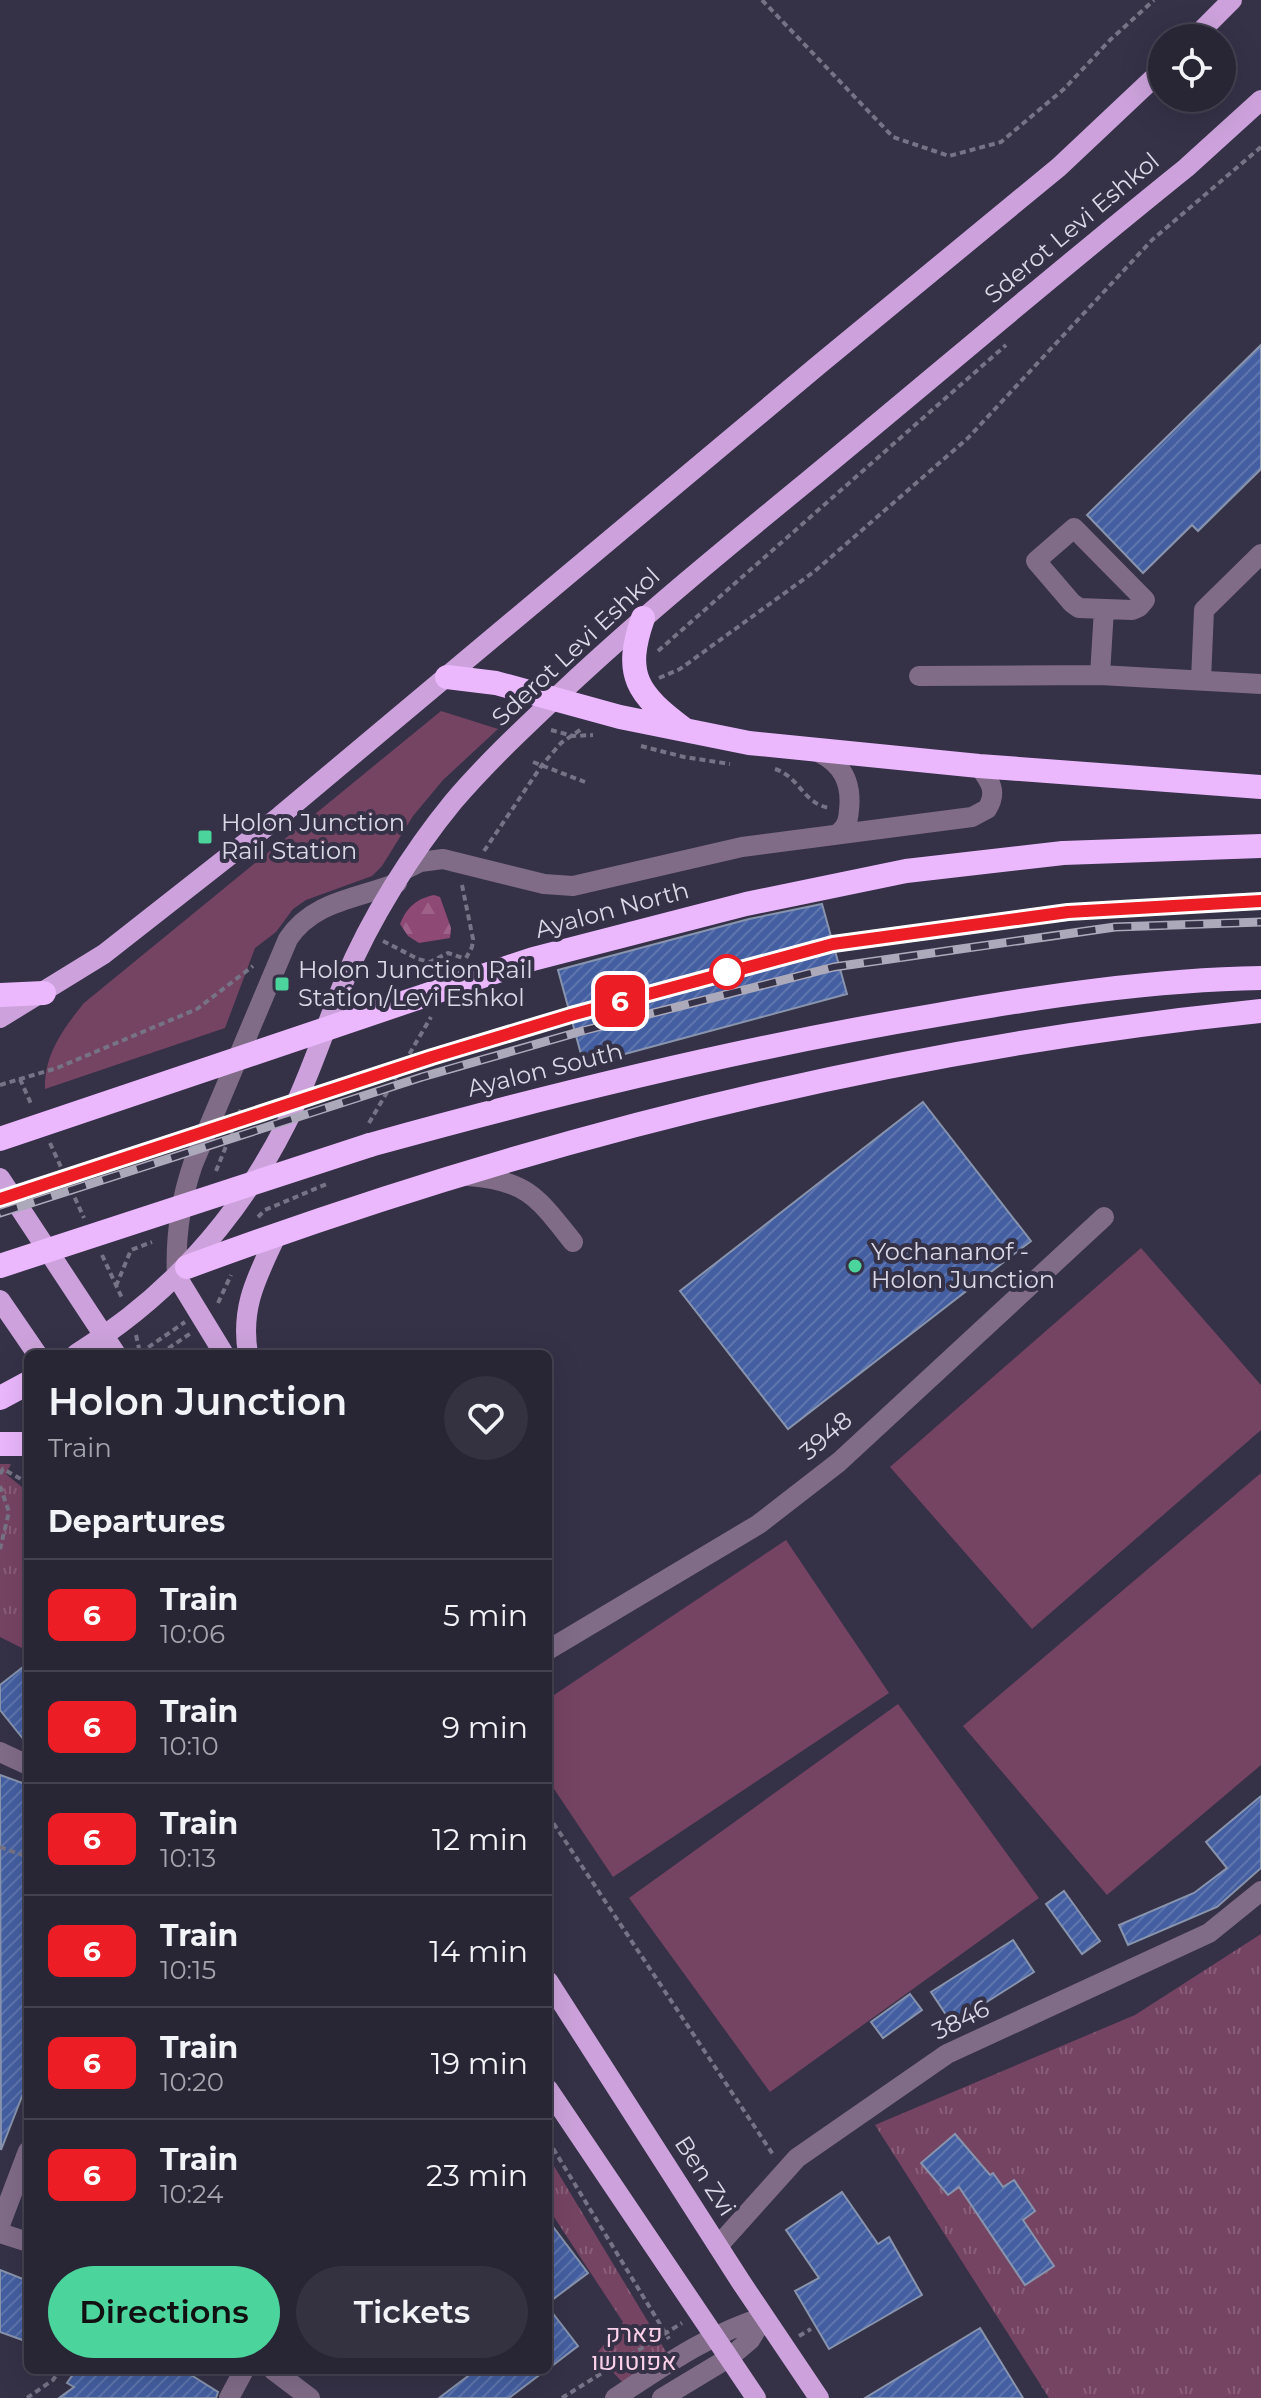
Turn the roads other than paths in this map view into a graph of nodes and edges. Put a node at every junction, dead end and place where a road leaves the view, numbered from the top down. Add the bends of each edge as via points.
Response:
1 (1232, 0) edge
2 (1208, 24) edge
3 (1148, 83) edge
4 (1261, 100) edge
5 (1257, 566) edge
6 (1104, 609) junction
7 (643, 618) junction
8 (1100, 675) junction
9 (919, 676) dead end
10 (447, 677) junction
11 (1201, 680) junction
12 (1261, 684) edge
13 (553, 700) junction
14 (689, 733) junction
15 (818, 752) junction
16 (979, 766) junction
17 (1261, 787) edge
18 (839, 833) junction
19 (1261, 846) edge
20 (401, 876) junction
21 (1261, 978) edge
22 (44, 993) junction
23 (0, 995) edge
24 (1261, 1011) edge
25 (0, 1018) edge
26 (0, 1139) edge
27 (464, 1175) junction
28 (0, 1178) edge
29 (1104, 1217) dead end
30 (276, 1236) junction
31 (573, 1242) dead end
32 (0, 1266) edge
33 (182, 1272) junction
34 (0, 1300) edge
35 (110, 1345) edge
36 (34, 1350) edge
37 (222, 1350) edge
38 (248, 1350) edge
39 (24, 1385) edge
40 (0, 1398) edge
41 (0, 1444) edge
42 (24, 1444) edge
43 (552, 1648) edge
44 (0, 1752) edge
45 (24, 1763) edge
46 (1261, 1891) edge
47 (552, 1987) edge
48 (552, 2095) edge
49 (24, 2162) edge
50 (0, 2225) edge
51 (0, 2233) edge
52 (24, 2241) edge
53 (718, 2246) junction
54 (764, 2317) junction
55 (716, 2337) junction
56 (730, 2357) junction
57 (242, 2374) edge
58 (278, 2374) edge
59 (229, 2398) edge
60 (310, 2398) edge
61 (615, 2398) edge
62 (662, 2398) edge
63 (756, 2398) edge
64 (819, 2398) edge

1 - 2 main road
3 - 10 main road via 1059,167
4 - 7 main road, Sderot Levi Eshkol
5 - 11 street via 1204,610
6 - 6 street via 1132,610 1145,600 1074,528 1036,561 1079,608
6 - 8 street
7 - 13 main road, Sderot Levi Eshkol
7 - 14 highway via 634,652 635,676 665,715
8 - 9 street
8 - 11 street
10 - 13 highway via 496,683
10 - 22 main road via 182,894
11 - 12 street
13 - 14 highway
13 - 20 main road, Sderot Levi Eshkol via 453,802
14 - 15 highway
15 - 16 highway
15 - 18 street via 844,773 851,791 848,822
16 - 17 highway
16 - 18 street via 993,788 991,803 981,815
18 - 20 street via 742,847 573,886 443,859 420,862
19 - 26 highway, Ayalon North, bridge via 1063,853 906,871 746,904 533,959
20 - 33 main road, Sderot Levi Eshkol via 356,954 273,1149
20 - 33 street via 319,910 303,919 288,939 182,1197
21 - 32 highway, Ayalon South, bridge via 1066,994 754,1048 370,1145
22 - 23 highway
22 - 25 main road
24 - 27 highway via 1009,1043 823,1079 663,1117
27 - 30 highway
27 - 31 street via 522,1188 541,1202
28 - 35 main road
29 - 43 street, 3948 via 828,1471 759,1524
30 - 33 highway
30 - 38 main road via 247,1307
33 - 35 main road, Sderot Levi Eshkol
33 - 37 main road
34 - 36 main road
39 - 40 highway
41 - 42 highway
44 - 45 street
46 - 53 street, 3846 via 1209,1933 947,2054 797,2158
47 - 53 main road, Ben Zvi
48 - 55 main road
49 - 50 street
51 - 52 street
53 - 54 main road, Ben Zvi
54 - 55 street
54 - 56 street via 750,2340
54 - 64 main road, Ben Zvi
55 - 56 main road
55 - 61 street
56 - 62 street
56 - 63 main road
57 - 59 street
58 - 60 street

